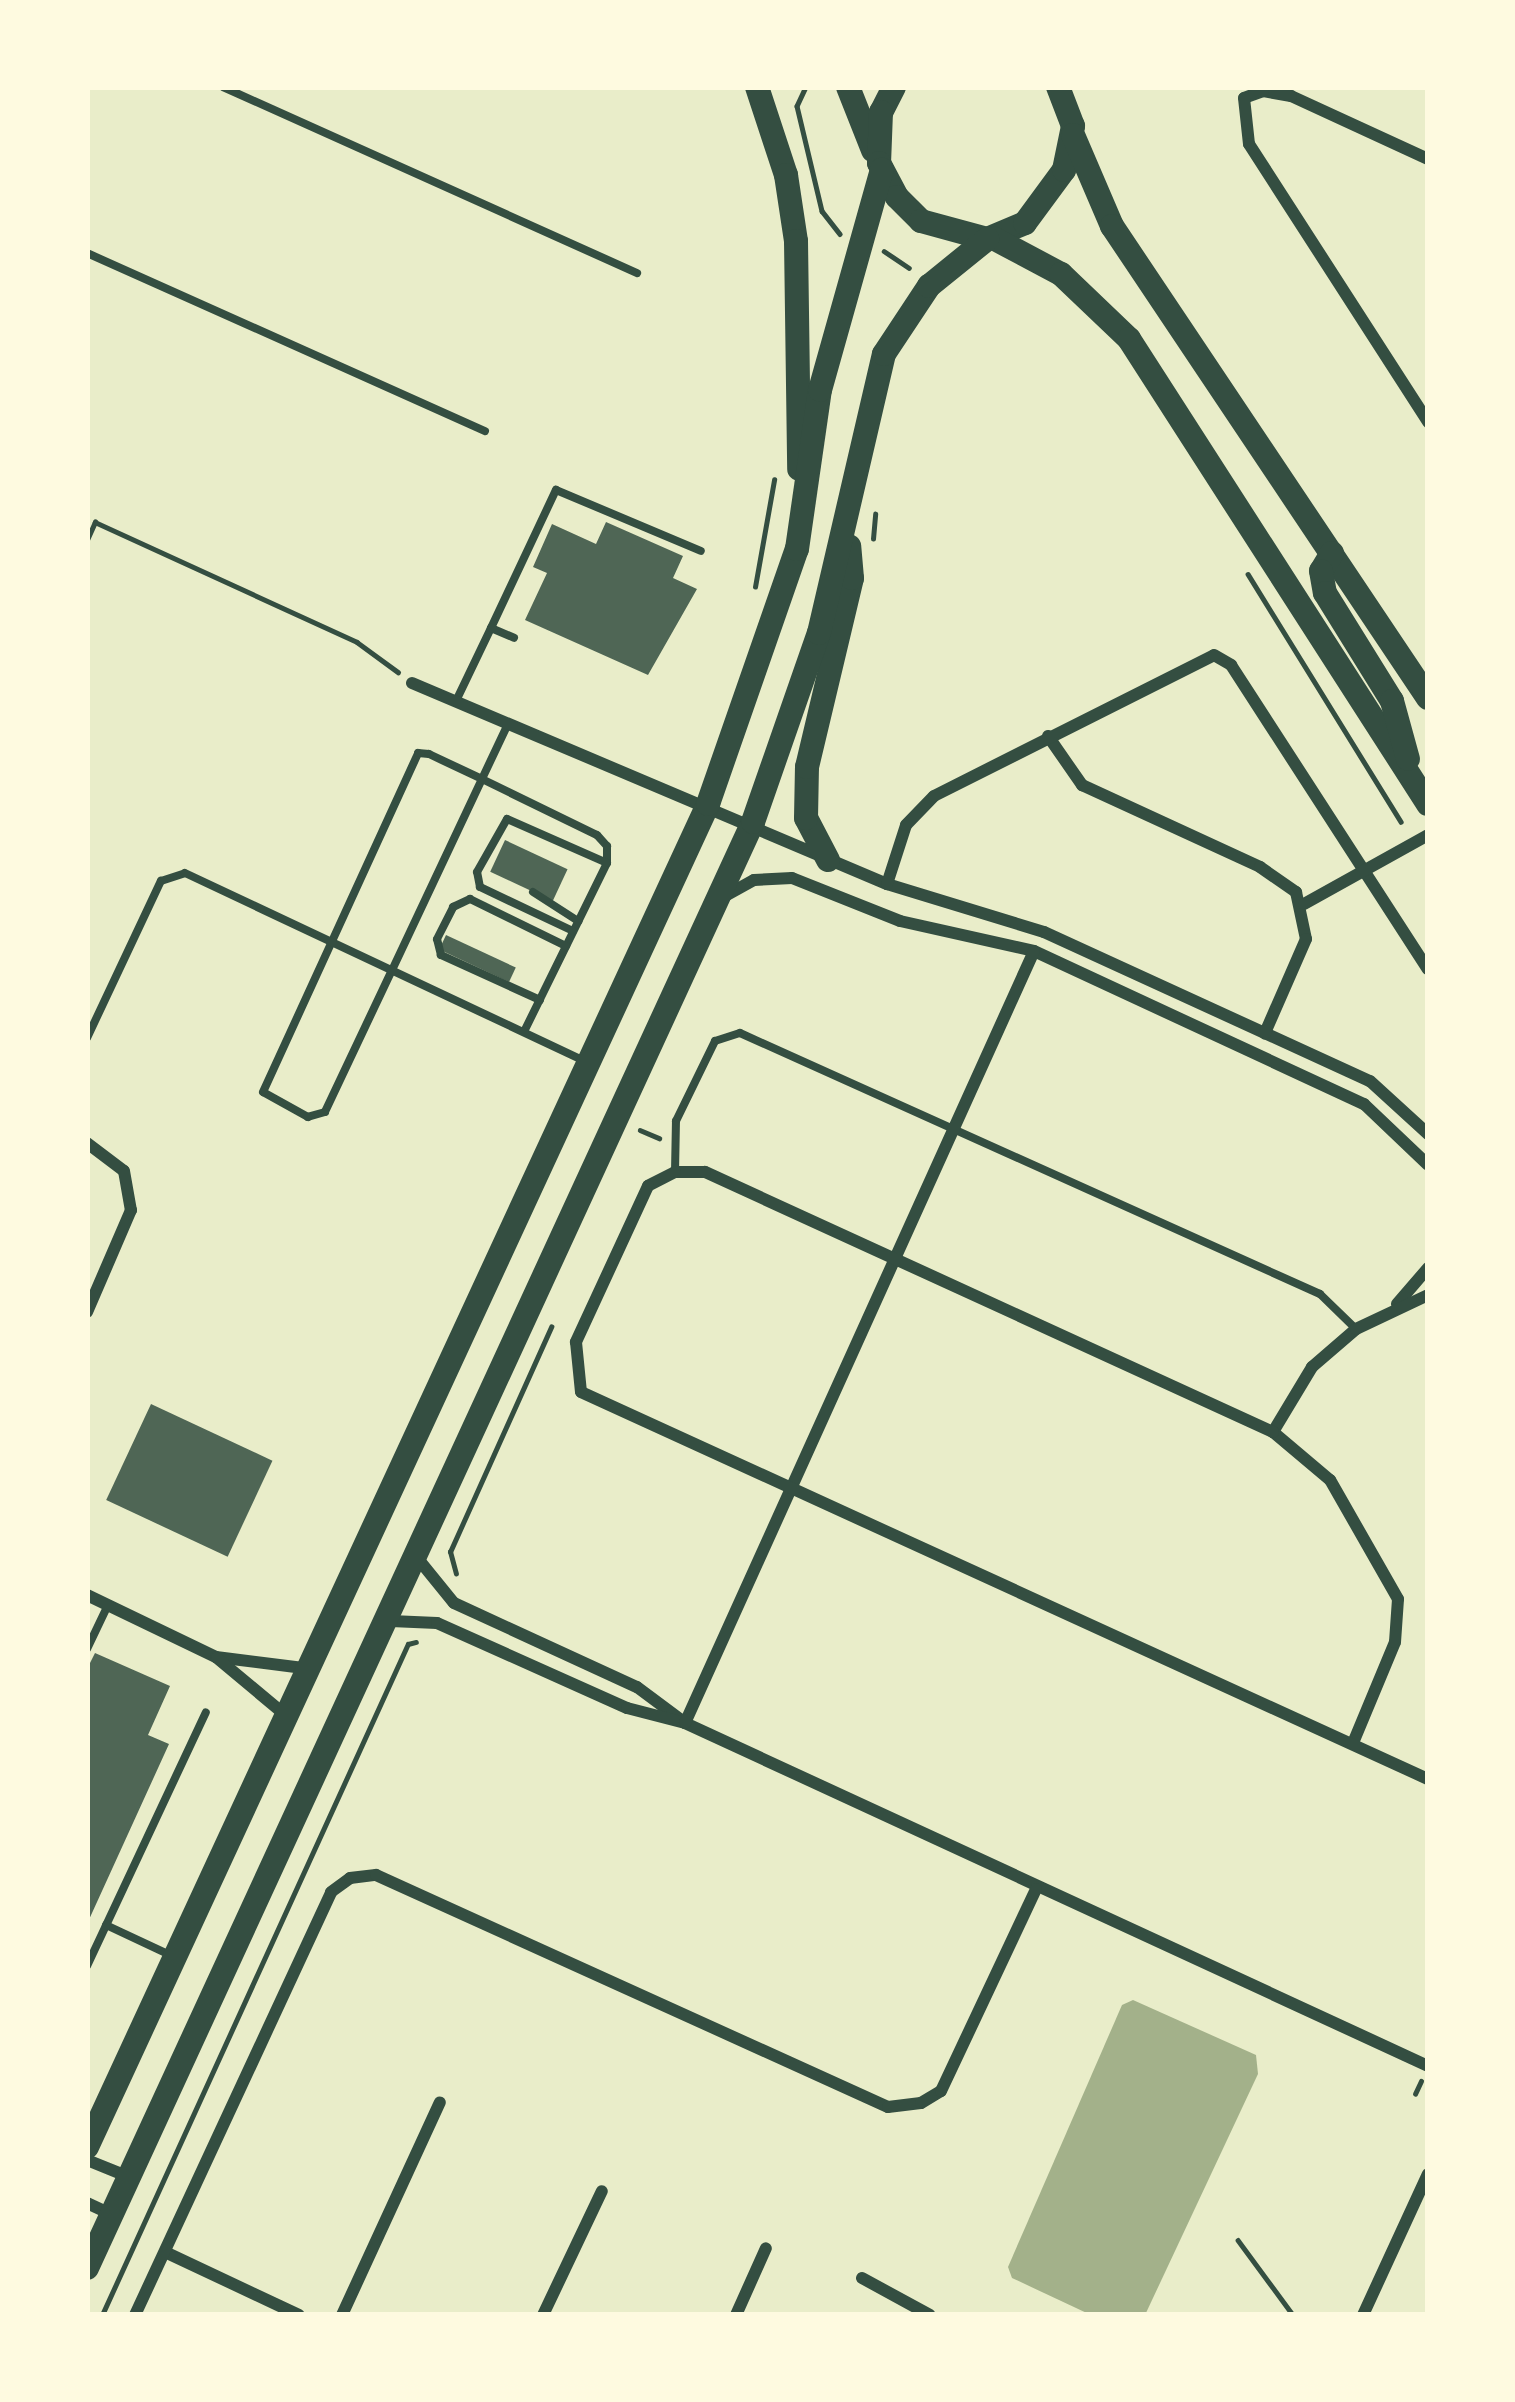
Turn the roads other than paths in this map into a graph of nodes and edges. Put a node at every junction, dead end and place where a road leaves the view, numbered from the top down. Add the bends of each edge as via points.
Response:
1 (223, 87) edge
2 (757, 87) edge
3 (848, 87) edge
4 (894, 87) edge
5 (1058, 87) edge
6 (1081, 87) edge
7 (1073, 130) junction
8 (1428, 159) edge
9 (880, 167) junction
10 (990, 238) junction
11 (87, 253) edge
12 (637, 273) dead end
13 (1428, 422) edge
14 (484, 431) dead end
15 (847, 526) junction
16 (802, 527) junction
17 (701, 550) dead end
18 (1332, 553) junction
19 (491, 628) junction
20 (514, 638) dead end
21 (412, 683) road end
22 (1428, 698) edge
23 (455, 703) junction
24 (507, 726) junction
25 (1048, 736) junction
26 (1412, 778) junction
27 (482, 779) junction
28 (708, 804) junction
29 (1428, 804) edge
30 (753, 822) junction
31 (1428, 835) edge
32 (828, 860) junction
33 (607, 863) junction
34 (1365, 872) junction
35 (887, 884) junction
36 (533, 892) dead end
37 (717, 902) junction
38 (1304, 904) junction
39 (578, 921) junction
40 (573, 931) junction
41 (327, 940) junction
42 (566, 946) junction
43 (1034, 951) junction
44 (1428, 969) edge
45 (392, 970) junction
46 (540, 1000) junction
47 (524, 1032) junction
48 (1265, 1033) junction
49 (87, 1038) edge
50 (589, 1062) junction
51 (950, 1128) junction
52 (1428, 1134) edge
53 (87, 1143) edge
54 (1428, 1166) edge
55 (675, 1172) junction
56 (892, 1258) junction
57 (1428, 1268) edge
58 (1428, 1295) edge
59 (1396, 1305) junction
60 (87, 1312) edge
61 (1356, 1329) junction
62 (1273, 1432) junction
63 (789, 1487) junction
64 (419, 1560) junction
65 (87, 1595) edge
66 (108, 1605) junction
67 (391, 1621) junction
68 (87, 1649) edge
69 (216, 1657) junction
70 (303, 1668) junction
71 (206, 1712) dead end
72 (283, 1713) junction
73 (685, 1723) junction
74 (1353, 1744) junction
75 (1428, 1779) edge
76 (1036, 1888) junction
77 (106, 1925) junction
78 (173, 1956) junction
79 (87, 1966) edge
80 (1428, 2066) edge
81 (440, 2102) dead end
82 (87, 2147) edge
83 (87, 2160) edge
84 (1428, 2174) edge
85 (129, 2177) junction
86 (602, 2191) dead end
87 (87, 2203) edge
88 (112, 2214) junction
89 (766, 2248) dead end
90 (165, 2252) junction
91 (87, 2268) edge
92 (862, 2278) dead end
93 (135, 2315) edge
94 (299, 2315) edge
95 (342, 2315) edge
96 (543, 2315) edge
97 (736, 2315) edge
98 (929, 2315) edge
99 (1363, 2315) edge

1 - 12 lane
2 - 16 main road via 786,175 796,241
3 - 9 main road
4 - 9 main road via 881,112
5 - 7 main road
6 - 7 main road
7 - 10 main road via 1048,199
7 - 18 main road via 1112,226
8 - 13 street via 1291,96 1262,91 1244,98 1250,144
9 - 10 main road via 921,221
9 - 16 main road via 866,246 829,350
10 - 15 main road via 928,286 884,354
10 - 26 main road via 1060,274 1129,339
11 - 14 lane
15 - 30 main road via 794,718
15 - 32 main road via 852,578 815,723 805,804
16 - 28 main road via 768,649
17 - 19 lane via 556,490
18 - 22 main road
18 - 26 main road via 1321,571 1325,592 1392,701
19 - 20 lane
19 - 23 lane
21 - 23 street
23 - 24 street
24 - 27 lane
24 - 28 street via 674,800
25 - 34 street via 1214,655 1231,665
25 - 35 street via 934,796 906,824
25 - 38 street via 1073,779 1260,867
26 - 29 main road
27 - 33 lane via 597,835
27 - 41 lane via 429,754 410,758
27 - 45 lane
28 - 30 street
28 - 50 main road
30 - 32 street
30 - 37 main road
31 - 34 street
32 - 35 street
33 - 39 lane
33 - 40 lane via 507,818 477,872 481,886
34 - 38 street
34 - 44 street
35 - 48 street via 1044,932
36 - 39 lane
37 - 43 street via 754,880 793,878 900,921
37 - 64 main road
38 - 48 street via 1306,939
39 - 40 lane
40 - 42 lane
41 - 45 lane
41 - 45 lane via 262,1082 271,1101 308,1117 325,1112
41 - 49 lane via 170,873
42 - 46 lane
42 - 46 lane via 470,899 453,907 445,923 441,955
43 - 51 street
43 - 54 street via 1364,1104
45 - 47 lane
46 - 47 lane
47 - 50 lane
48 - 52 street via 1370,1082
50 - 70 main road
51 - 55 lane via 740,1033 715,1041 676,1121
51 - 56 street
51 - 61 lane via 1320,1294
53 - 60 street via 124,1171 131,1210
55 - 56 street via 705,1172
55 - 63 street via 648,1186 576,1342 581,1392
56 - 62 street
56 - 63 street
57 - 59 street
58 - 59 street
59 - 61 street
61 - 62 street via 1312,1367
62 - 74 street via 1330,1480 1398,1599 1395,1642
63 - 73 street
63 - 74 street
64 - 67 main road
64 - 73 street via 454,1603 637,1687
65 - 66 street
66 - 68 lane
66 - 69 street
67 - 73 street via 437,1623 627,1708
67 - 85 main road
69 - 70 street
69 - 72 street
70 - 72 main road
71 - 77 lane
72 - 78 main road
73 - 76 street
74 - 75 street
76 - 80 street
76 - 90 street via 941,2091 888,2107 376,1875 350,1879 331,1892
77 - 78 lane
77 - 79 lane
78 - 82 main road
81 - 95 street
83 - 85 street
84 - 99 street
85 - 88 main road
86 - 96 street
87 - 88 street
88 - 91 main road
89 - 97 street
90 - 93 street
90 - 94 street
92 - 98 street

